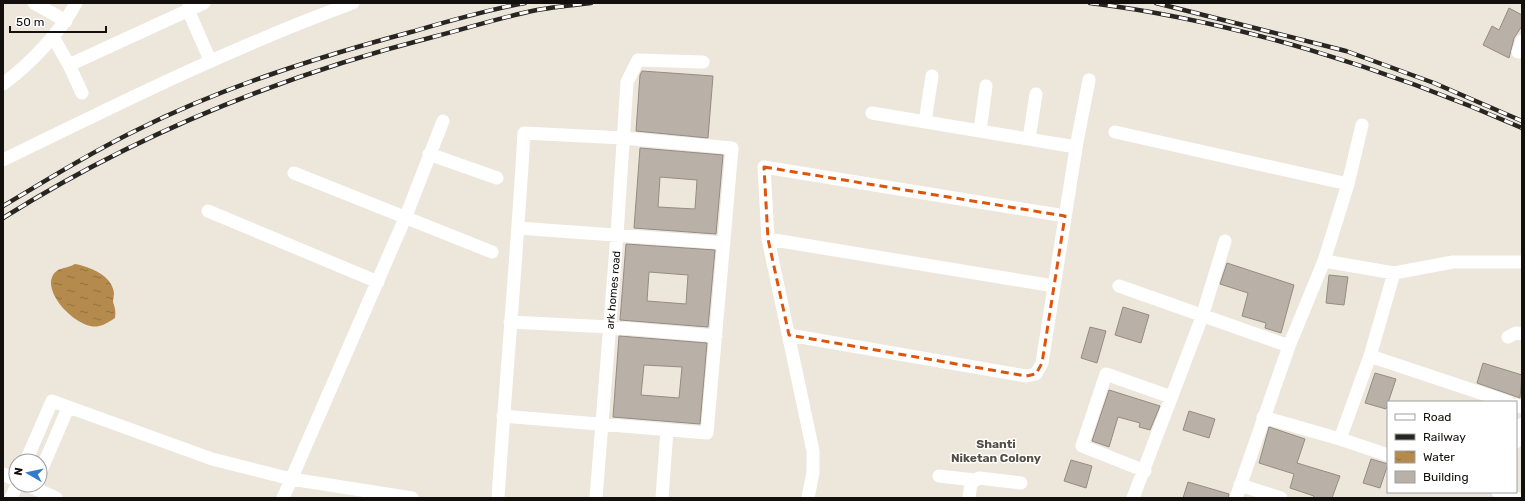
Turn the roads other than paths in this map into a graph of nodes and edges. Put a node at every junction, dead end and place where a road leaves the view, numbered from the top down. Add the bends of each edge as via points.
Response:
1 (34, 3) edge
2 (76, 3) edge
3 (204, 3) edge
4 (352, 3) edge
5 (189, 6) edge
6 (66, 21) junction
7 (53, 37) junction
8 (210, 60) junction
9 (702, 62) dead end
10 (69, 65) junction
11 (932, 76) dead end
12 (1089, 80) dead end
13 (3, 84) edge
14 (986, 86) dead end
15 (82, 93) dead end
16 (1036, 94) dead end
17 (872, 113) dead end
18 (443, 121) dead end
19 (925, 122) junction
20 (1362, 125) dead end
21 (980, 131) junction
22 (1115, 132) dead end
23 (623, 138) junction
24 (1028, 139) junction
25 (1076, 147) junction
26 (429, 154) junction
27 (3, 160) edge
28 (294, 173) dead end
29 (497, 178) dead end
30 (1348, 184) junction
31 (208, 211) dead end
32 (406, 216) junction
33 (1065, 216) junction
34 (518, 228) junction
35 (617, 235) junction
36 (768, 239) junction
37 (1225, 241) dead end
38 (724, 243) junction
39 (492, 252) dead end
40 (1521, 260) edge
41 (1324, 261) junction
42 (1394, 273) junction
43 (378, 282) junction
44 (1054, 286) junction
45 (1119, 286) dead end
46 (1202, 316) junction
47 (510, 322) junction
48 (610, 327) junction
49 (790, 334) junction
50 (1522, 334) edge
51 (716, 336) junction
52 (1508, 337) dead end
53 (1289, 346) junction
54 (1370, 356) junction
55 (1171, 398) junction
56 (1505, 401) edge
57 (68, 408) junction
58 (503, 416) junction
59 (1263, 417) junction
60 (1522, 424) edge
61 (602, 425) junction
62 (667, 430) junction
63 (1340, 439) junction
64 (1517, 439) edge
65 (29, 453) edge
66 (48, 454) edge
67 (1387, 455) edge
68 (1144, 471) junction
69 (939, 476) dead end
70 (291, 479) junction
71 (974, 480) junction
72 (1021, 483) dead end
73 (1240, 485) junction
74 (42, 493) edge
75 (1502, 493) edge
76 (56, 498) edge
77 (283, 498) edge
78 (412, 498) edge
79 (498, 498) edge
80 (596, 498) edge
81 (662, 498) edge
82 (808, 498) edge
83 (969, 498) edge
84 (1133, 498) edge
85 (1236, 498) edge
86 (1281, 498) edge
87 (1516, 498) edge

1 - 6 street
2 - 6 street
3 - 5 street
4 - 8 street
5 - 8 street
5 - 10 street
6 - 7 street
7 - 10 street
7 - 13 street
8 - 27 street
9 - 23 street, ark homes road via 638,60 627,82
10 - 15 street
11 - 19 street
12 - 25 street
14 - 21 street
16 - 24 street
17 - 19 street
18 - 26 street
19 - 21 street
20 - 30 street
21 - 24 street
22 - 30 street
23 - 34 street via 524,133
23 - 35 street, ark homes road
23 - 38 street via 732,148
24 - 25 street
25 - 33 street
26 - 29 street
26 - 32 street
28 - 32 street
30 - 41 street
31 - 43 street
32 - 39 street
32 - 43 street
33 - 36 street via 764,167
33 - 44 street
34 - 35 street
34 - 47 street
35 - 38 street
35 - 48 street, ark homes road
36 - 44 street
36 - 49 street
37 - 46 street
38 - 51 street
40 - 42 street via 1452,262
41 - 42 street
41 - 53 street
42 - 54 street
43 - 70 street
44 - 49 street via 1042,363 1036,374 1026,376
45 - 46 street
46 - 53 street
46 - 55 street
47 - 48 street
47 - 58 street
48 - 51 street
48 - 61 street, ark homes road
49 - 82 street via 813,451 814,472
50 - 52 street
51 - 62 street via 707,434
53 - 59 street
54 - 56 street
54 - 63 street
55 - 68 street
55 - 68 street via 1106,374 1082,446
57 - 65 street via 52,401
57 - 66 street
57 - 70 street via 212,459
58 - 61 street
58 - 79 street
59 - 63 street
59 - 73 street
60 - 64 street
61 - 62 street
61 - 80 street, ark homes road
62 - 81 street
63 - 67 street
68 - 84 street
69 - 71 street
70 - 77 street
70 - 78 street
71 - 72 street via 979,478
71 - 83 street via 970,483
73 - 85 street
73 - 86 street
74 - 76 street
75 - 87 street

